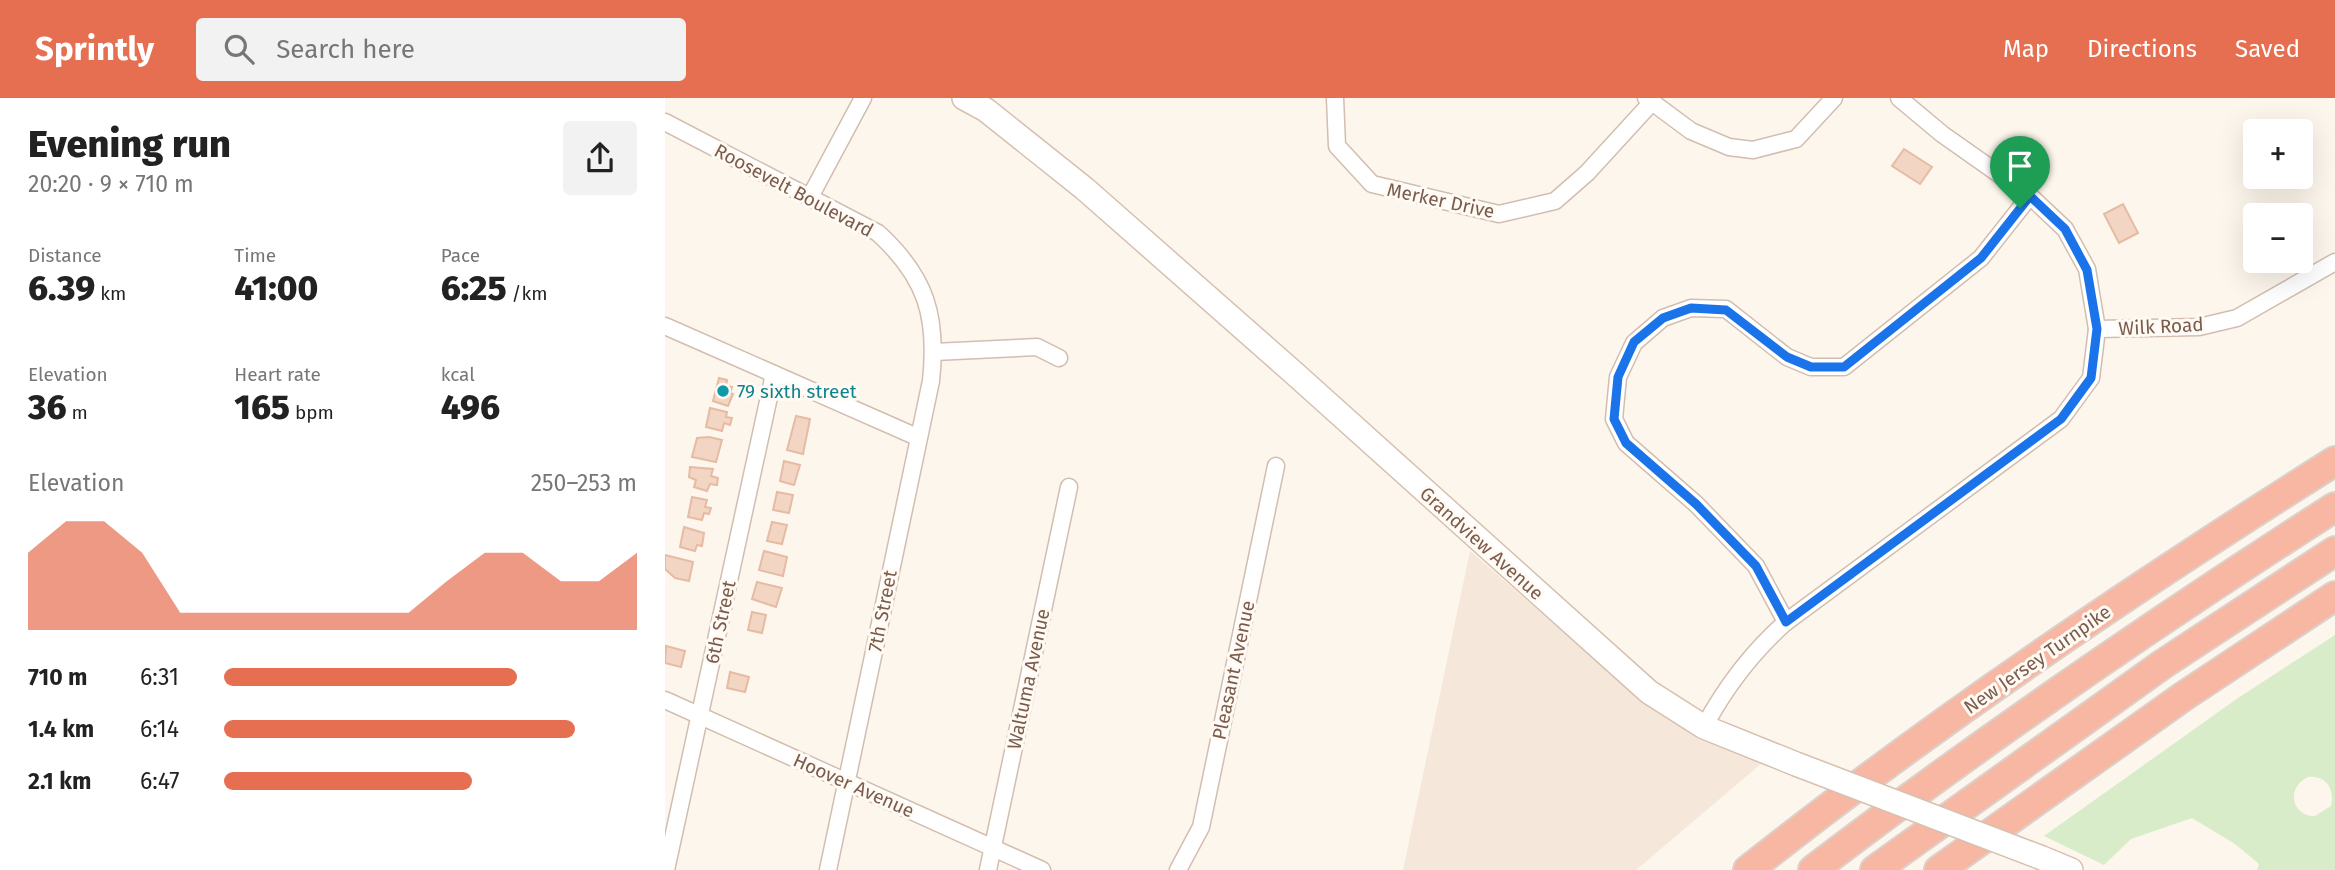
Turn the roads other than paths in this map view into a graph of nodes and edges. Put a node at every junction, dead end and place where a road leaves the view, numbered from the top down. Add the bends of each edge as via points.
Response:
1 (863, 98) edge
2 (964, 98) edge
3 (1335, 98) edge
4 (1835, 98) edge
5 (1899, 98) edge
6 (1649, 100) edge
7 (987, 104) edge
8 (665, 122) edge
9 (2030, 196) junction
10 (810, 197) junction
11 (2335, 262) edge
12 (665, 326) edge
13 (2097, 329) junction
14 (934, 352) junction
15 (1059, 358) dead end
16 (774, 374) junction
17 (917, 437) junction
18 (2335, 461) edge
19 (1276, 466) dead end
20 (1069, 487) dead end
21 (2335, 506) edge
22 (2335, 551) edge
23 (2335, 596) edge
24 (1786, 622) junction
25 (665, 700) edge
26 (699, 715) junction
27 (1704, 727) junction
28 (848, 782) junction
29 (993, 847) junction
30 (666, 870) edge
31 (828, 870) edge
32 (988, 870) edge
33 (1042, 870) edge
34 (1178, 870) edge
35 (1748, 870) edge
36 (1813, 870) edge
37 (1875, 870) edge
38 (1939, 870) edge
39 (2069, 870) edge

1 - 10 street
2 - 7 street, Grandview Avenue
3 - 6 street, Merker Drive via 1337,146 1372,184 1499,214 1555,201 1587,173
4 - 6 street, Merker Drive via 1796,139 1753,150 1729,147 1691,131
5 - 9 street
7 - 27 street, Grandview Avenue via 1635,680
8 - 10 street, Roosevelt Boulevard
9 - 13 street via 2065,229 2087,270
9 - 24 street via 1981,258 1844,367 1811,367 1787,357 1726,310 1691,308 1663,318 1634,342 1618,377 1614,419 1626,443 1696,504 1756,566
10 - 14 street, Roosevelt Boulevard via 878,233 899,253 919,282 931,313
11 - 13 street, Wilk Road via 2237,318 2199,327
12 - 16 street
13 - 24 street via 2091,378 2061,419
14 - 15 street via 1037,346
14 - 17 street, 7th Street
16 - 17 street
16 - 26 street, 6th Street
17 - 28 street, 7th Street
18 - 35 highway, New Jersey Turnpike via 2000,684
19 - 34 street, Pleasant Avenue via 1201,827
20 - 29 street, Waltuma Avenue
21 - 36 highway, New Jersey Turnpike via 2144,631
22 - 37 highway via 2153,672
23 - 38 highway via 2184,696
24 - 27 street via 1734,677
25 - 26 street, Hoover Avenue
26 - 28 street, Hoover Avenue
26 - 30 street, 6th Street
27 - 39 street, Grandview Avenue, bridge
28 - 29 street, Hoover Avenue
28 - 31 street, 7th Street
29 - 32 street, Waltuma Avenue
29 - 33 street, Hoover Avenue

